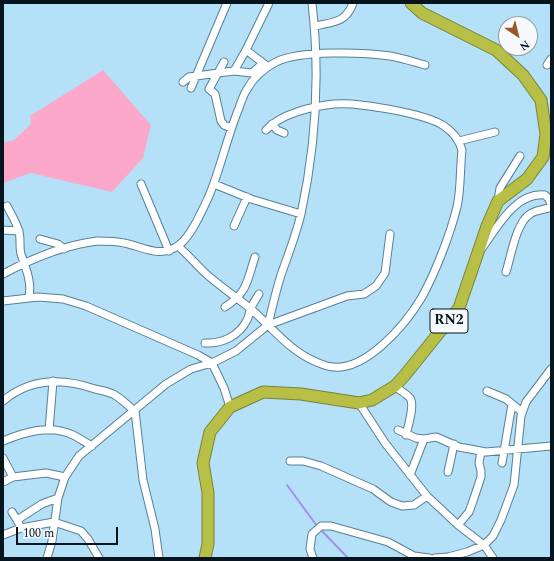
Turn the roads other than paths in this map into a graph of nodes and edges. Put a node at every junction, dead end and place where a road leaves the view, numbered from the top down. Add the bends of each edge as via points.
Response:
1 (227, 3) edge
2 (269, 3) edge
3 (312, 3) edge
4 (353, 3) edge
5 (411, 3) edge
6 (315, 26) junction
7 (246, 50) junction
8 (316, 54) junction
9 (224, 62) dead end
10 (266, 65) junction
11 (426, 65) dead end
12 (234, 71) junction
13 (218, 72) junction
14 (196, 76) junction
15 (183, 82) dead end
16 (191, 88) dead end
17 (316, 106) junction
18 (272, 124) junction
19 (231, 128) junction
20 (266, 130) dead end
21 (495, 132) dead end
22 (284, 133) dead end
23 (459, 141) junction
24 (520, 156) dead end
25 (141, 184) dead end
26 (214, 184) junction
27 (247, 197) junction
28 (498, 201) junction
29 (7, 206) dead end
30 (551, 206) edge
31 (300, 214) junction
32 (234, 226) dead end
33 (3, 230) edge
34 (19, 231) junction
35 (390, 234) dead end
36 (40, 239) dead end
37 (178, 246) junction
38 (64, 249) junction
39 (169, 251) junction
40 (255, 257) dead end
41 (477, 257) junction
42 (25, 263) junction
43 (506, 272) dead end
44 (3, 274) edge
45 (259, 294) dead end
46 (29, 297) junction
47 (237, 299) junction
48 (3, 301) edge
49 (225, 306) dead end
50 (250, 309) junction
51 (268, 325) junction
52 (205, 343) dead end
53 (212, 363) junction
54 (551, 369) edge
55 (53, 381) junction
56 (395, 386) junction
57 (488, 391) dead end
58 (3, 401) edge
59 (359, 403) junction
60 (512, 404) junction
61 (230, 407) junction
62 (135, 411) junction
63 (522, 412) junction
64 (49, 430) junction
65 (398, 430) dead end
66 (406, 435) junction
67 (424, 439) junction
68 (3, 441) edge
69 (454, 444) junction
70 (92, 446) junction
71 (551, 446) edge
72 (518, 449) junction
73 (504, 450) junction
74 (481, 451) junction
75 (3, 458) edge
76 (290, 461) dead end
77 (502, 463) dead end
78 (448, 472) dead end
79 (410, 475) junction
80 (13, 477) junction
81 (66, 478) junction
82 (3, 482) edge
83 (427, 496) junction
84 (58, 498) junction
85 (12, 512) dead end
86 (17, 520) junction
87 (54, 522) junction
88 (458, 525) junction
89 (21, 528) junction
90 (3, 536) edge
91 (484, 545) junction
92 (47, 558) edge
93 (99, 558) edge
94 (159, 558) edge
95 (205, 558) edge
96 (313, 558) edge
97 (429, 558) edge
98 (434, 558) edge
99 (493, 558) edge

1 - 14 street
2 - 7 street
3 - 6 street
4 - 6 street via 345,18
5 - 28 highway, RN2 via 422,13 496,50 523,75 541,100 546,134 543,157 527,179
6 - 8 street
7 - 10 street
7 - 12 street
8 - 10 street via 292,56
8 - 11 street via 391,56
8 - 17 street
9 - 13 street
10 - 12 street via 252,73
10 - 19 street via 246,91
12 - 13 street
13 - 14 street
13 - 19 street via 209,89 215,94 221,121
14 - 15 street
14 - 16 street
17 - 18 street
17 - 23 street via 351,104 430,118 444,125
17 - 31 street
18 - 20 street
18 - 22 street
19 - 26 street
21 - 23 street
23 - 51 street via 462,150 457,205 448,236 422,296 407,319 379,348 363,360 348,366 329,366 307,358 289,346
24 - 28 street via 500,188
25 - 39 street
26 - 27 street
26 - 37 street via 204,208
27 - 31 street
27 - 32 street
28 - 41 highway, RN2
29 - 34 street
30 - 41 street via 549,199 542,195 525,199 509,210
30 - 43 street via 524,218
31 - 51 street
33 - 34 street
34 - 42 street via 21,254
35 - 51 street via 385,273 376,286 364,294 347,296
36 - 38 street via 58,244
37 - 39 street
37 - 47 street
38 - 39 street via 98,241 123,242 139,248
38 - 42 street
40 - 47 street via 247,284
41 - 56 highway, RN2 via 459,308
42 - 44 street
42 - 46 street
45 - 50 street
46 - 48 street
46 - 53 street via 63,299 86,306
47 - 49 street
47 - 50 street
50 - 51 street
50 - 52 street via 248,319 235,335 215,344
51 - 53 street via 236,351
53 - 61 street
53 - 62 street via 191,369 166,384
54 - 63 street via 526,402
55 - 58 street via 31,385
55 - 62 street via 81,384 113,394
55 - 64 street
56 - 59 highway, RN2 via 372,400
56 - 66 street via 412,402
57 - 60 street
59 - 61 highway, RN2 via 301,394 263,392
59 - 79 street
60 - 63 street
60 - 73 street
61 - 95 highway, RN2 via 210,432 203,462 208,493 208,544
62 - 70 street
62 - 94 street via 143,480
63 - 72 street
64 - 68 street via 26,433
64 - 70 street via 72,434
65 - 66 street
66 - 67 street
67 - 69 street via 436,437
67 - 79 street
69 - 74 street via 468,450
69 - 78 street
70 - 81 street via 79,456
71 - 72 street
72 - 73 street
72 - 91 street via 514,485 493,536
73 - 74 street
73 - 77 street
74 - 88 street via 478,463 481,471 473,501 469,512
75 - 80 street
76 - 83 street via 303,461 321,466 373,489 391,502 402,506 414,505
79 - 83 street
80 - 81 street via 46,473
80 - 82 street
81 - 84 street
83 - 88 street
84 - 86 street via 42,504
84 - 87 street
85 - 86 street
86 - 89 street
87 - 89 street
87 - 92 street
87 - 93 street via 81,531
88 - 91 street
89 - 90 street
91 - 98 street via 448,557
91 - 99 street
96 - 97 street via 310,543 312,534 318,527 331,526 388,542 414,556

